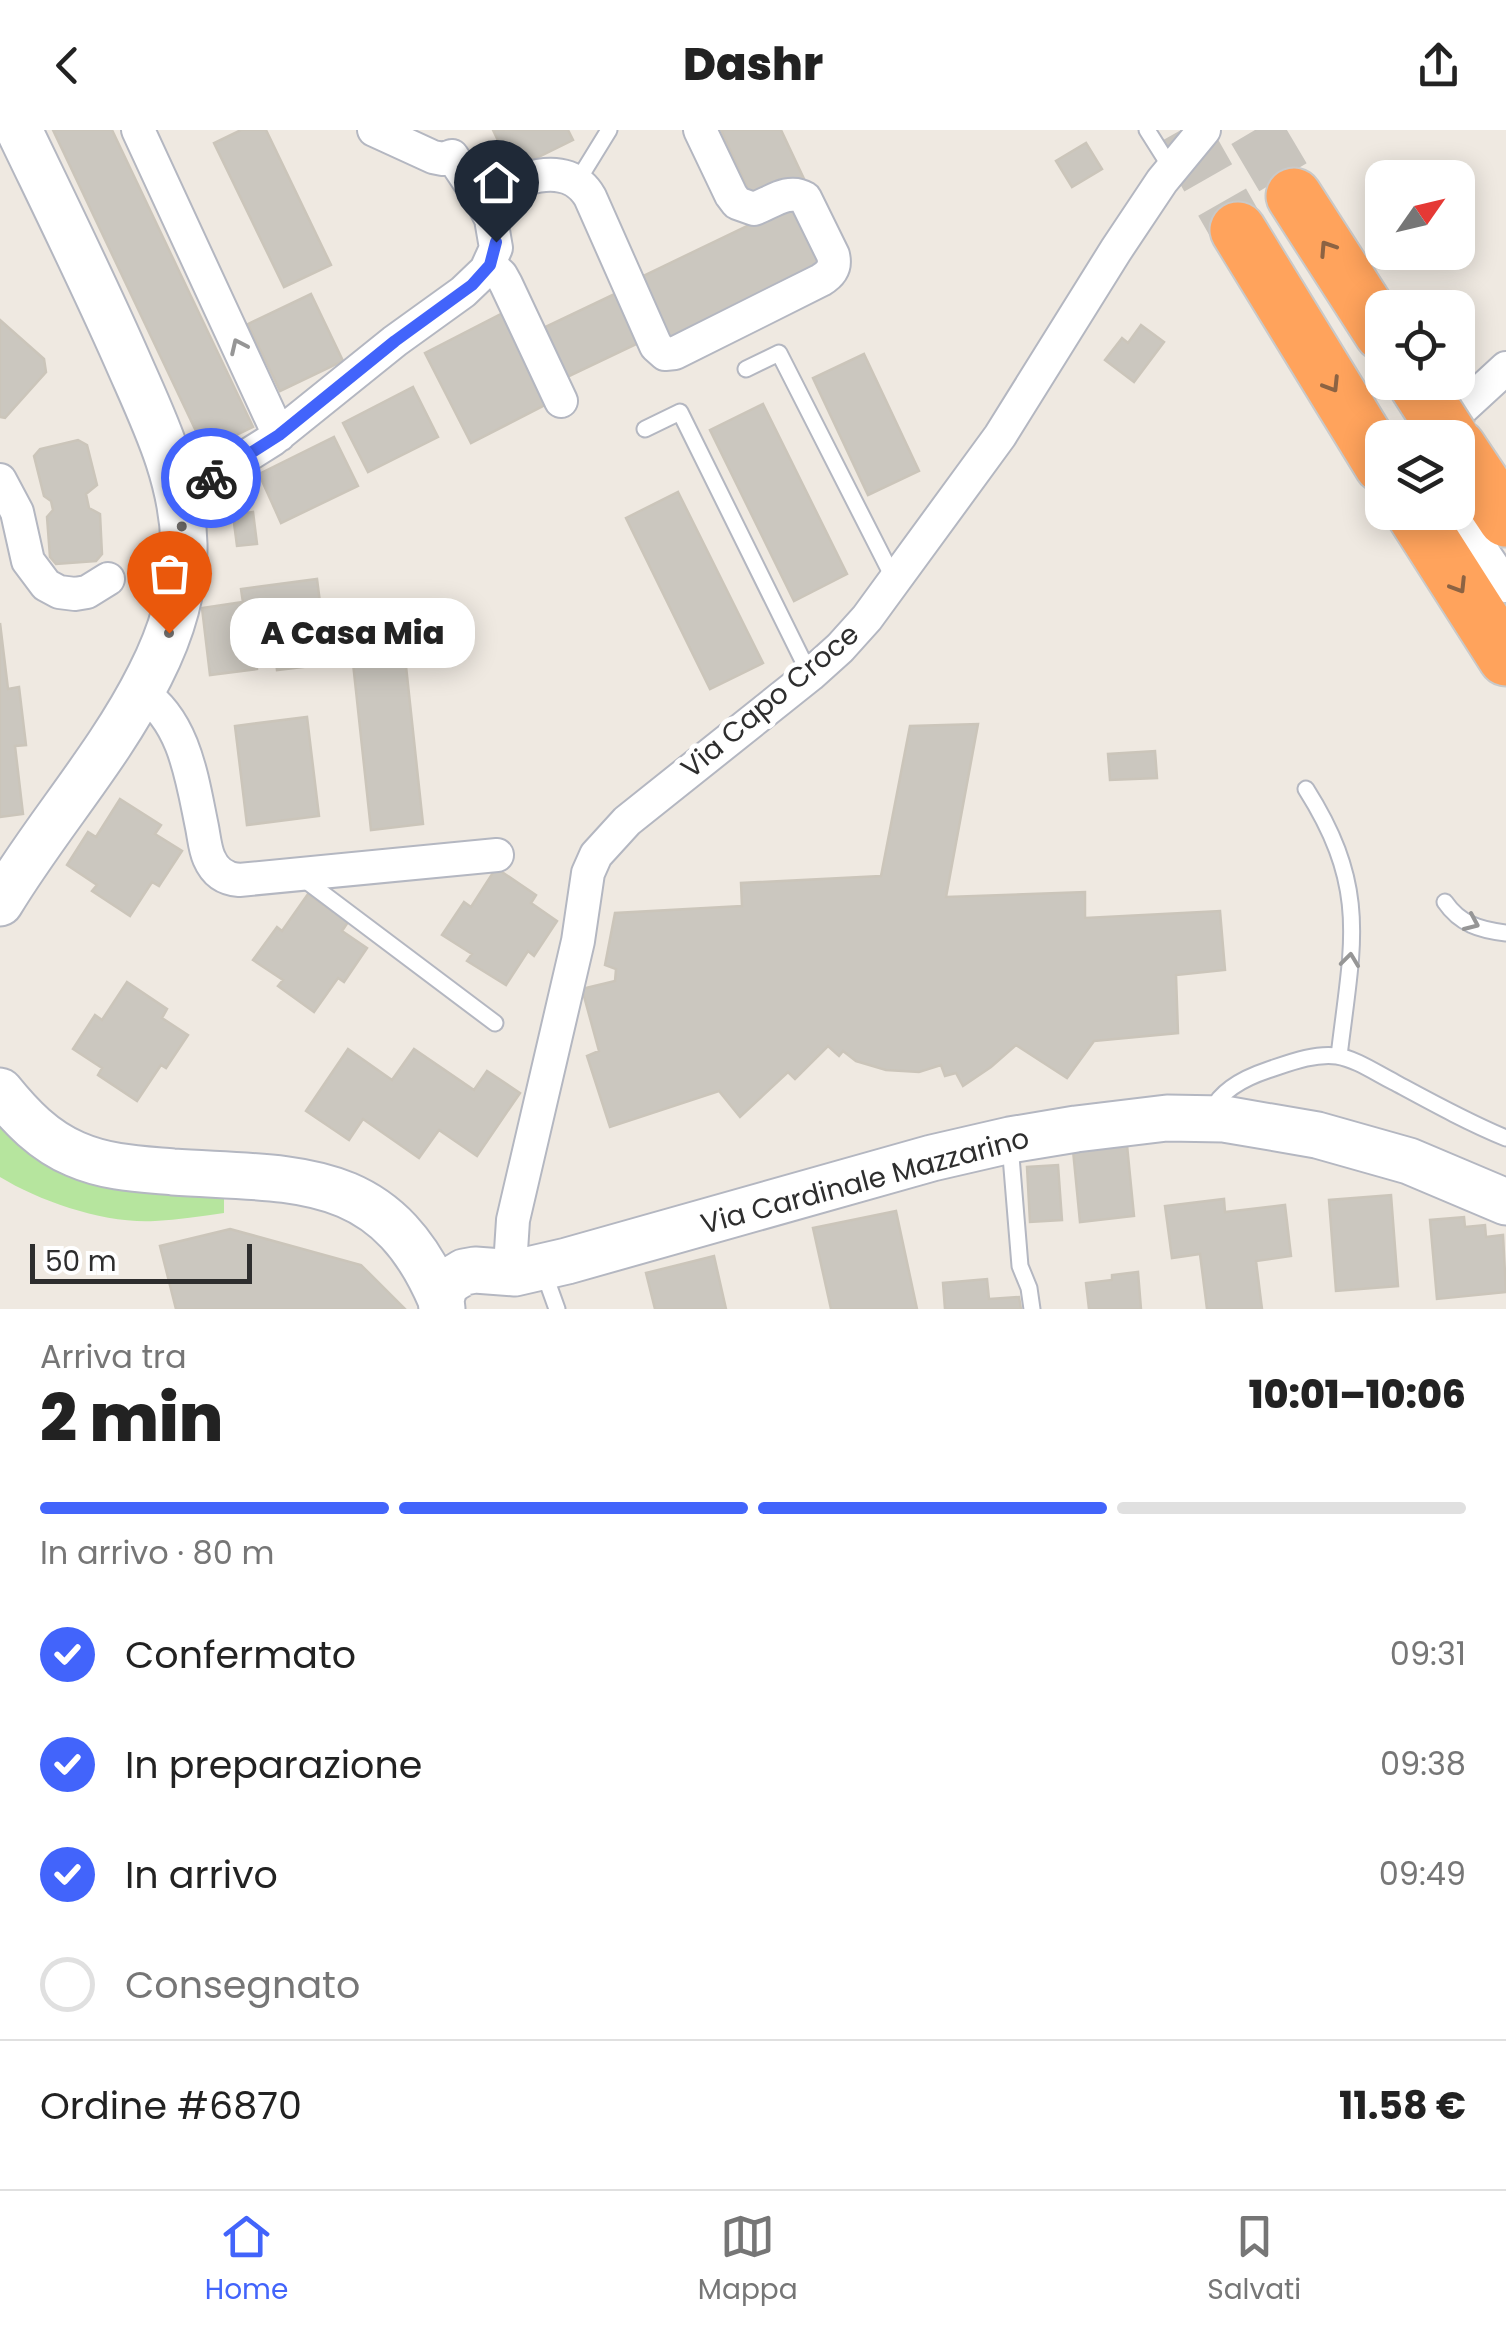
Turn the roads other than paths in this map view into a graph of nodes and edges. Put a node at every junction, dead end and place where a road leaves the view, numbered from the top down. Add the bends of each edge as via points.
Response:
1 (19, 130) edge
2 (138, 130) edge
3 (374, 130) edge
4 (610, 130) edge
5 (700, 130) edge
6 (1147, 130) edge
7 (1204, 130) edge
8 (455, 143) edge
9 (1171, 168) junction
10 (577, 182) junction
11 (1294, 196) tunnel mouth
12 (482, 201) junction
13 (1238, 230) tunnel mouth
14 (490, 265) junction
15 (1365, 305) edge
16 (1506, 368) edge
17 (746, 369) dead end
18 (562, 401) dead end
19 (1452, 420) edge
20 (646, 428) dead end
21 (279, 435) junction
22 (1365, 438) edge
23 (1475, 472) edge
24 (0, 480) edge
25 (178, 488) junction
26 (1506, 518) edge
27 (1424, 530) edge
28 (1468, 530) edge
29 (108, 579) dead end
30 (896, 581) junction
31 (1506, 586) edge
32 (1506, 658) edge
33 (810, 675) junction
34 (142, 692) junction
35 (1306, 789) dead end
36 (497, 855) dead end
37 (298, 874) junction
38 (1445, 902) dead end
39 (0, 904) edge
40 (1506, 933) edge
41 (495, 1023) dead end
42 (1339, 1056) junction
43 (0, 1091) edge
44 (1211, 1119) junction
45 (1506, 1138) edge
46 (1010, 1140) junction
47 (1506, 1202) edge
48 (484, 1289) edge
49 (557, 1309) edge
50 (1032, 1309) edge

1 - 25 main road via 112,326
21 -> 2 street
3 - 8 street via 442,159
4 - 10 lane
5 - 10 street via 737,203 754,208 790,194 805,198 834,264 821,280 675,353 656,346 590,197
6 - 9 lane
7 - 9 street, Via Capo Croce
8 - 12 street
9 - 30 street, Via Capo Croce via 1000,436
10 - 12 street via 536,176
15 -> 11 highway
12 - 14 street via 496,236
13 -> 22 highway
14 - 18 street via 506,284
14 - 21 street
16 - 19 street
17 - 30 lane via 779,353
20 - 33 lane via 680,412
21 - 25 street via 213,477
23 - 26 highway
24 - 29 street via 18,512 28,561 46,586 75,594
25 - 34 main road via 181,586
27 -> 32 highway
28 - 31 street
30 - 33 street, Via Capo Croce
33 - 48 street, Via Capo Croce via 627,821 592,864 511,1251
34 - 37 street via 160,706 178,739 216,869 232,880
34 - 39 main road
42 -> 35 lane via 1352,900 1334,836
36 - 37 street
37 - 41 lane
38 -> 40 lane via 1466,923
42 - 44 lane via 1258,1073 1221,1096
42 - 45 lane
43 - 48 main road via 42,1134 92,1160 327,1186 395,1228 424,1263
44 - 46 main road, Via Cardinale Mazzarino via 1139,1120
44 - 47 main road, Via Cardinale Mazzarino via 1348,1142
46 - 48 main road, Via Cardinale Mazzarino via 854,1178
46 - 50 lane via 1020,1266
48 - 49 lane

